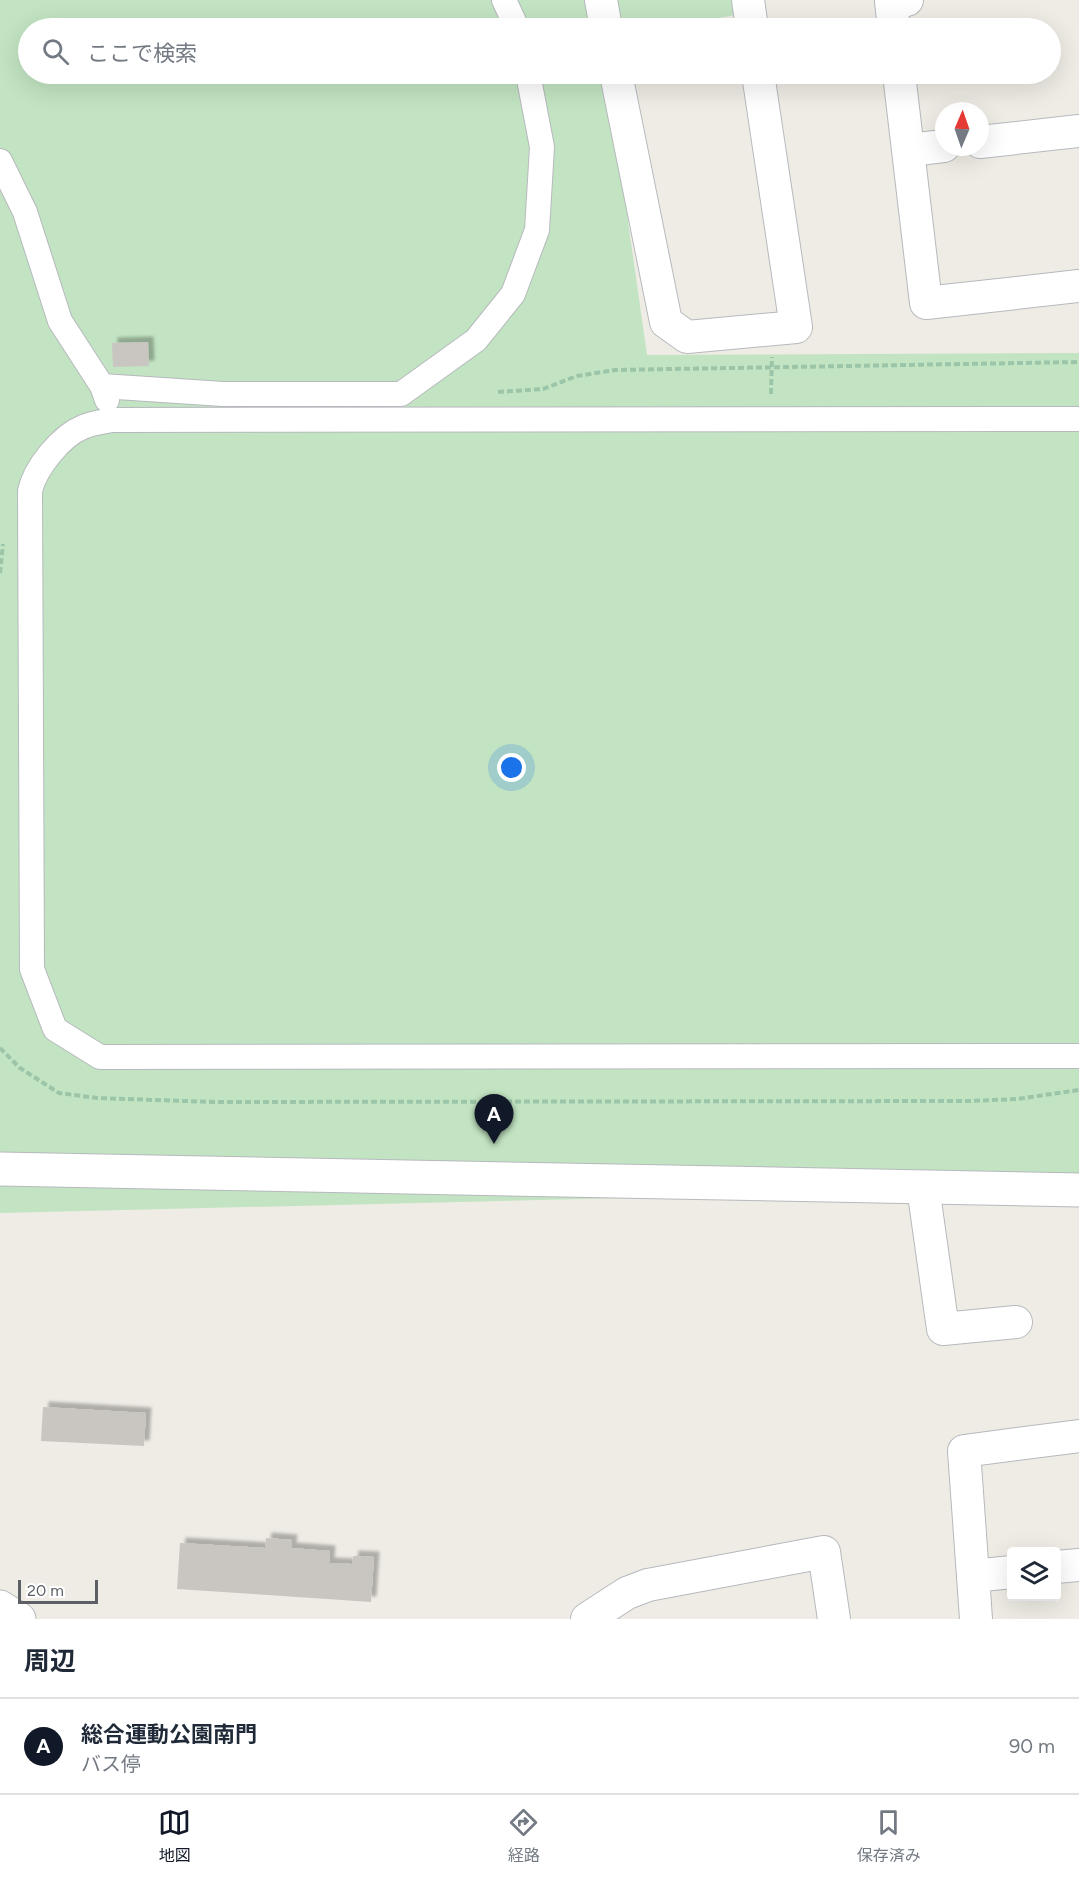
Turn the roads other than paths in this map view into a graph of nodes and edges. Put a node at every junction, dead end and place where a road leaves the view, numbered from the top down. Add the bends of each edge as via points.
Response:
1 (504, 0) edge
2 (601, 0) edge
3 (748, 0) edge
4 (907, 0) edge
5 (512, 18) edge
6 (604, 18) edge
7 (751, 18) edge
8 (893, 18) edge
9 (530, 84) edge
10 (618, 84) edge
11 (760, 84) edge
12 (900, 84) edge
13 (1079, 131) edge
14 (989, 141) edge
15 (935, 147) edge
16 (909, 150) junction
17 (0, 161) edge
18 (1079, 286) edge
19 (102, 386) junction
20 (1079, 419) edge
21 (111, 420) junction
22 (1079, 1056) edge
23 (0, 1169) edge
24 (923, 1187) junction
25 (1079, 1190) edge
26 (1016, 1322) dead end
27 (1079, 1436) edge
28 (1079, 1565) edge
29 (1061, 1567) edge
30 (1007, 1572) edge
31 (973, 1576) junction
32 (0, 1607) edge
33 (19, 1619) edge
34 (587, 1619) edge
35 (834, 1619) edge
36 (976, 1619) edge

1 - 5 street
2 - 6 street
3 - 7 street
4 - 8 street via 891,2
9 - 19 street via 542,147 537,230 513,294 476,340 401,394 223,394
10 - 11 street via 666,322 687,337 796,327
12 - 16 street
13 - 14 street
15 - 16 street
16 - 18 street via 926,303
17 - 19 street via 25,212 60,321
19 - 21 street
20 - 21 street
21 - 22 street via 82,427 65,441 42,462 30,488 32,969 55,1029 100,1057
23 - 24 street
24 - 25 street
24 - 26 street via 943,1329
27 - 31 street via 964,1451
28 - 29 street
30 - 31 street
31 - 36 street
32 - 33 street
34 - 35 street via 627,1593 648,1585 824,1552

